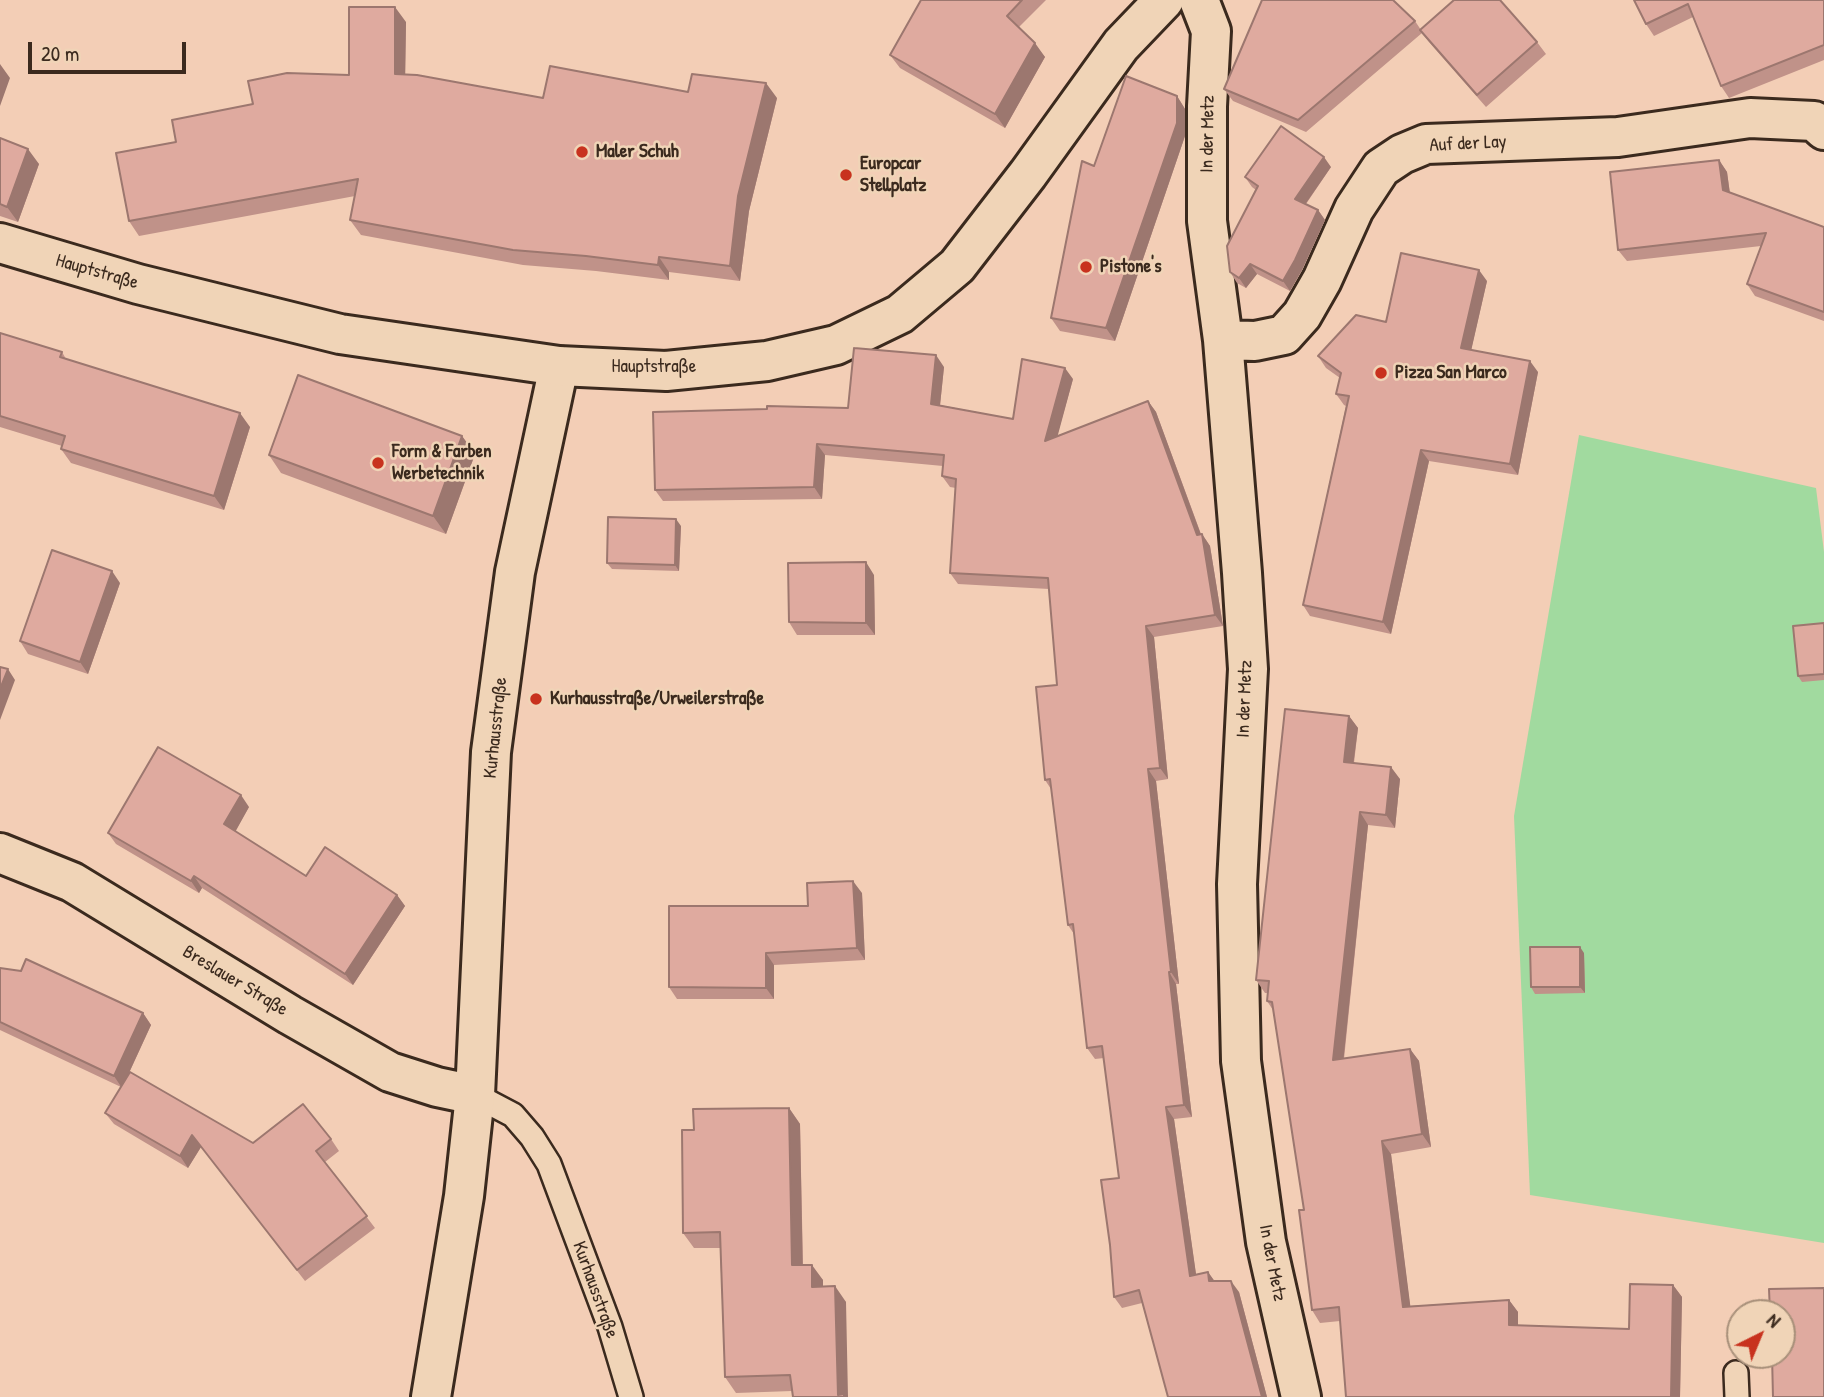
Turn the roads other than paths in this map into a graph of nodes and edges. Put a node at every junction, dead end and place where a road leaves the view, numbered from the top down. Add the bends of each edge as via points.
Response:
1 (1164, 0) edge
2 (1199, 0) edge
3 (1821, 122) edge
4 (0, 243) edge
5 (1223, 340) junction
6 (559, 366) junction
7 (0, 853) edge
8 (475, 1095) junction
9 (1736, 1373) dead end
10 (431, 1397) edge
11 (631, 1397) edge
12 (1301, 1397) edge
13 (1737, 1397) edge

1 - 6 street, Hauptstraße via 1121,45 957,266 900,314 836,345 767,361 666,371
2 - 5 street, In der Metz via 1211,31 1207,221
3 - 5 street, Auf der Lay via 1750,118 1618,137 1426,144 1381,169 1354,209 1302,316 1284,335 1255,341
4 - 6 street, Hauptstraße via 138,284 340,334
5 - 12 street, In der Metz via 1248,669 1237,884 1241,1061 1266,1242
6 - 8 street, Kurhausstraße via 515,572 491,752
7 - 8 street, Breslauer Straße via 72,882 390,1072
8 - 10 street, Kurhausstraße via 464,1196
8 - 11 lane, Kurhausstraße via 513,1115 549,1164 610,1326
9 - 13 lane

